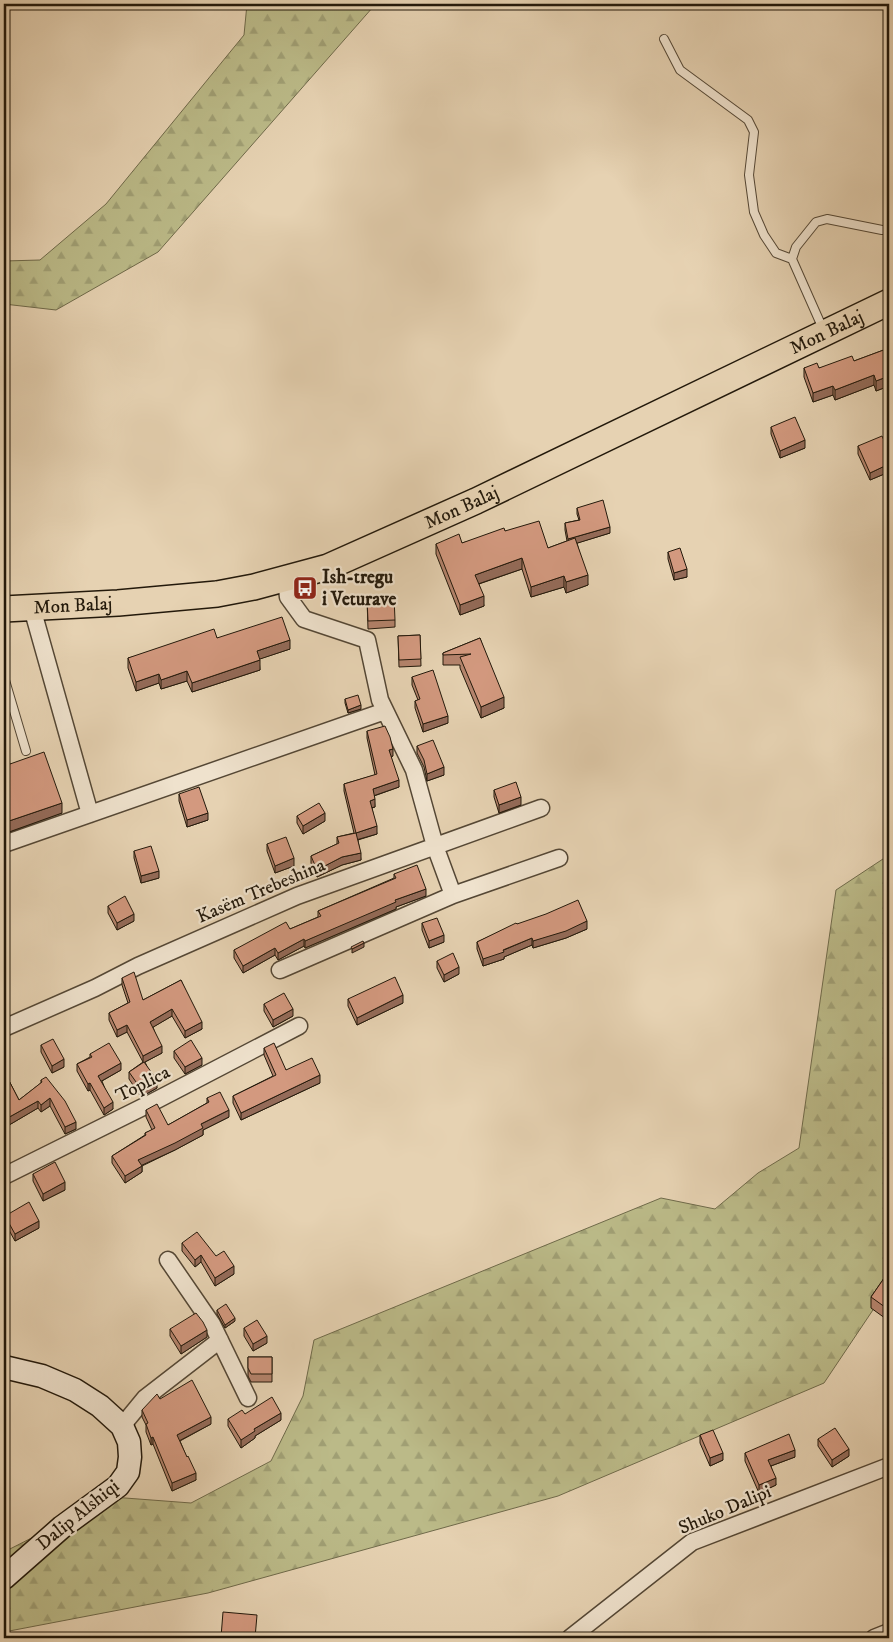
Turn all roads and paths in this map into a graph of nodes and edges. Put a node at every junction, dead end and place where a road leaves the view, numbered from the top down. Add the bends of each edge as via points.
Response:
1 (664, 39) dead end
2 (882, 230) dead end
3 (792, 260) junction
4 (889, 302) edge
5 (825, 333) junction
6 (283, 579) junction
7 (32, 608) junction
8 (4, 609) edge
9 (4, 677) edge
10 (385, 711) junction
11 (26, 751) dead end
12 (541, 808) dead end
13 (90, 814) junction
14 (4, 844) edge
15 (435, 846) junction
16 (559, 858) dead end
17 (453, 895) junction
18 (280, 970) dead end
19 (299, 1026) dead end
20 (4, 1028) edge
21 (4, 1176) edge
22 (168, 1260) dead end
23 (220, 1340) junction
24 (4, 1368) edge
25 (248, 1398) dead end
26 (122, 1426) junction
27 (889, 1466) edge
28 (4, 1578) edge
29 (889, 1632) edge
30 (570, 1638) edge
31 (874, 1638) edge

1 - 3 lane via 680,70 748,120 754,132 748,175 754,212 776,252
2 - 3 lane via 827,219 816,222 796,247
3 - 5 lane
4 - 5 main road, Mon Balaj
5 - 6 main road, Mon Balaj via 476,501 328,567
6 - 7 main road, Mon Balaj via 217,594
6 - 10 street via 288,598 304,619 367,640 377,690
7 - 8 main road, Mon Balaj
7 - 13 street
9 - 11 lane
10 - 13 street
10 - 15 street via 414,770
12 - 15 street, Kasëm Trebeshina
13 - 14 street
15 - 17 street
15 - 20 street, Kasëm Trebeshina via 297,896
16 - 17 street
17 - 18 street
19 - 21 street, Toplica
22 - 23 street
23 - 25 street
23 - 26 street via 145,1398
24 - 26 street via 42,1376 75,1390
26 - 28 street, Dalip Alshiqi via 129,1442 130,1457 128,1472 118,1486 62,1527
27 - 30 street, Shuko Dalipi via 692,1542
29 - 31 street

